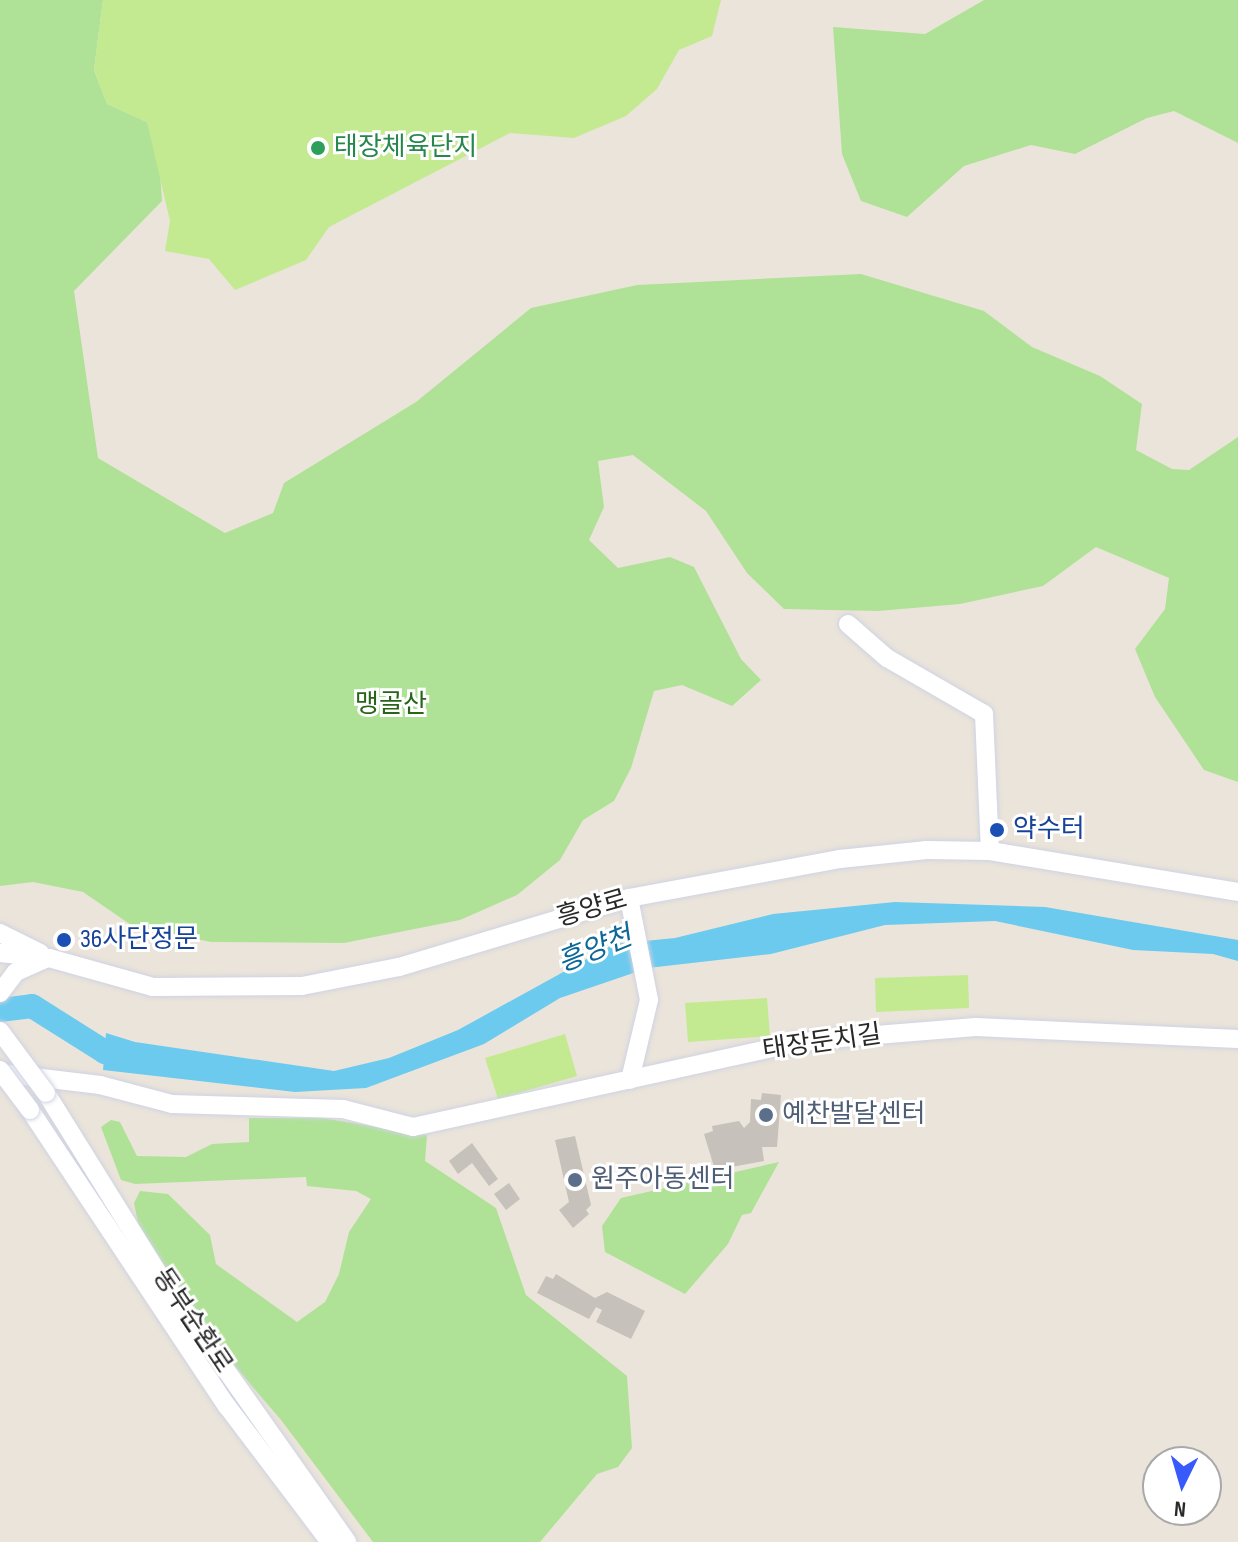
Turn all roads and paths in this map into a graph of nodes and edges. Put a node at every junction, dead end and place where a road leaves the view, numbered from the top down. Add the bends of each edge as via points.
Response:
1 (848, 624) dead end
2 (990, 851) junction
3 (1238, 892) edge
4 (629, 898) junction
5 (0, 933) edge
6 (0, 953) edge
7 (49, 958) junction
8 (0, 993) edge
9 (0, 1031) edge
10 (1238, 1039) edge
11 (0, 1072) edge
12 (630, 1080) junction
13 (330, 1542) edge
14 (347, 1542) edge

1 - 2 street via 887,658 984,714
2 - 3 street, 흥양로
2 - 4 street, 흥양로 via 840,859
4 - 7 street, 흥양로 via 399,967 302,986 153,987
4 - 12 street via 649,1000
5 - 7 street
6 - 7 street, 흥양로
7 - 8 street via 16,972
9 - 14 street, 동부순환로, bridge via 46,1093 161,1278
10 - 12 street, 태장둔치길 via 976,1027 794,1043
11 - 12 street, 태장둔치길 via 100,1085 172,1104 343,1109 413,1127
11 - 13 street, 동부순환로, bridge via 227,1406

